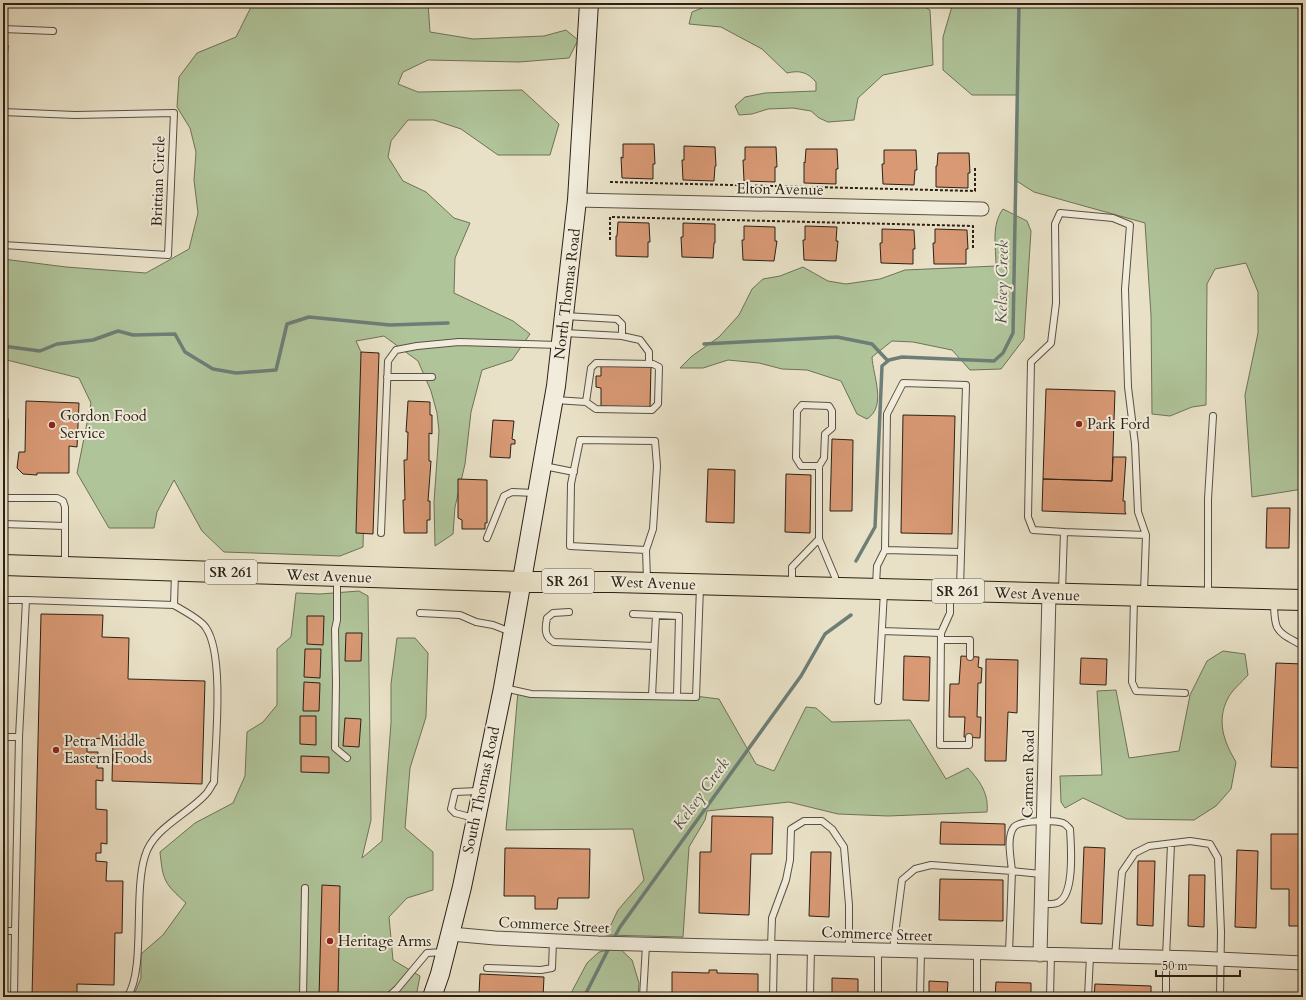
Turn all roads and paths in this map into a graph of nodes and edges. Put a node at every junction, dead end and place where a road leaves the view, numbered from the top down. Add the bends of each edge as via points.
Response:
1 (589, 3) edge
2 (3, 29) edge
3 (53, 31) dead end
4 (3, 112) edge
5 (975, 168) dead end
6 (610, 182) dead end
7 (578, 200) junction
8 (982, 209) dead end
9 (610, 240) dead end
10 (3, 245) edge
11 (973, 248) dead end
12 (563, 332) junction
13 (622, 336) junction
14 (649, 364) junction
15 (387, 377) junction
16 (432, 377) dead end
17 (553, 400) junction
18 (586, 402) junction
19 (3, 416) edge
20 (1212, 416) dead end
21 (542, 465) junction
22 (819, 466) junction
23 (574, 472) junction
24 (537, 493) junction
25 (4, 498) edge
26 (3, 507) edge
27 (3, 524) edge
28 (65, 526) junction
29 (1064, 532) junction
30 (382, 533) dead end
31 (1146, 535) junction
32 (487, 538) dead end
33 (819, 539) junction
34 (646, 550) junction
35 (885, 550) junction
36 (961, 552) junction
37 (3, 565) edge
38 (65, 567) junction
39 (176, 571) junction
40 (337, 576) junction
41 (523, 582) junction
42 (647, 583) junction
43 (700, 585) junction
44 (792, 587) junction
45 (834, 588) junction
46 (880, 589) junction
47 (955, 591) junction
48 (1055, 594) junction
49 (1139, 596) junction
50 (1208, 598) junction
51 (3, 600) edge
52 (26, 600) junction
53 (1274, 600) junction
54 (1303, 600) edge
55 (174, 605) junction
56 (569, 612) dead end
57 (420, 613) dead end
58 (633, 614) dead end
59 (656, 615) junction
60 (882, 631) junction
61 (513, 632) junction
62 (941, 633) junction
63 (941, 640) junction
64 (654, 646) junction
65 (1303, 646) edge
66 (970, 656) dead end
67 (503, 688) junction
68 (1185, 693) dead end
69 (652, 696) junction
70 (677, 696) junction
71 (878, 701) dead end
72 (3, 737) edge
73 (19, 737) junction
74 (969, 737) dead end
75 (347, 758) dead end
76 (481, 792) junction
77 (476, 818) junction
78 (1043, 821) junction
79 (1171, 844) junction
80 (1012, 871) junction
81 (1042, 874) junction
82 (306, 888) dead end
83 (1041, 904) junction
84 (3, 931) edge
85 (15, 932) junction
86 (451, 934) junction
87 (554, 941) junction
88 (646, 944) junction
89 (773, 947) junction
90 (811, 948) junction
91 (849, 948) junction
92 (878, 949) junction
93 (893, 950) junction
94 (921, 951) junction
95 (446, 952) junction
96 (977, 952) junction
97 (1009, 954) junction
98 (1045, 955) junction
99 (1090, 956) junction
100 (1115, 956) junction
101 (1166, 957) junction
102 (1221, 959) junction
103 (1303, 963) edge
104 (487, 968) dead end
105 (14, 997) edge
106 (127, 997) edge
107 (303, 997) edge
108 (388, 997) edge
109 (432, 997) edge
110 (644, 997) edge
111 (773, 997) edge
112 (810, 997) edge
113 (878, 997) edge
114 (920, 997) edge
115 (977, 997) edge
116 (1050, 997) edge
117 (1088, 997) edge
118 (1166, 997) edge
119 (1220, 997) edge

1 - 7 street, North Thomas Road
2 - 3 lane
4 - 10 lane, Brittian Circle via 75,115 174,113 168,255
5 - 6 path via 975,191
7 - 8 street, Elton Avenue
7 - 12 street, North Thomas Road
9 - 11 path via 610,217 973,226
12 - 13 lane
12 - 13 lane via 616,319 622,324
12 - 15 lane via 396,350 388,361
12 - 17 street, North Thomas Road
13 - 14 lane via 640,340 649,352
14 - 18 lane via 596,363 591,368
14 - 18 lane via 658,367 658,404 652,410 596,409
15 - 16 lane
15 - 30 lane
17 - 18 lane
17 - 21 street, North Thomas Road
19 - 25 lane
20 - 50 lane via 1208,499
21 - 23 lane
21 - 24 street, North Thomas Road
22 - 22 lane via 801,466 796,458 797,411 802,406 829,406 832,411 832,428 825,434 824,458
22 - 33 lane
23 - 34 lane via 571,484 570,546
23 - 34 lane via 580,440 655,440 657,466 653,529
24 - 32 lane via 512,492 504,496
24 - 41 street, North Thomas Road
25 - 26 lane
25 - 28 lane via 57,498 63,501 65,507
27 - 28 lane
28 - 38 lane
29 - 31 lane
29 - 31 lane via 1033,530 1028,517 1031,362 1051,343 1056,303 1055,224 1060,213 1113,218 1130,225 1125,289 1128,387 1135,444 1138,512
29 - 48 lane
31 - 49 lane
33 - 44 lane via 792,567
33 - 45 lane via 835,577
34 - 42 lane
35 - 36 lane
35 - 36 lane via 887,414 903,383 966,385
35 - 46 lane via 877,566
36 - 47 lane
37 - 38 main road, West Avenue / SR 261
38 - 39 main road, West Avenue / SR 261
39 - 40 main road, West Avenue / SR 261
39 - 55 lane
40 - 41 main road, West Avenue / SR 261
40 - 75 lane via 334,748
41 - 42 main road, West Avenue / SR 261
41 - 61 street, South Thomas Road
42 - 43 main road, West Avenue / SR 261
43 - 44 main road, West Avenue / SR 261
43 - 70 lane via 696,697
44 - 45 main road, West Avenue / SR 261
45 - 46 main road, West Avenue / SR 261
46 - 47 main road, West Avenue / SR 261
46 - 60 lane
47 - 48 main road, West Avenue / SR 261
47 - 62 lane via 950,613
48 - 49 main road, West Avenue / SR 261
48 - 78 street, Carmen Road
49 - 50 main road, West Avenue / SR 261
49 - 68 lane via 1132,682 1136,691
50 - 53 main road, West Avenue / SR 261
51 - 52 lane
52 - 55 lane
52 - 73 lane
53 - 54 main road, West Avenue / SR 261
53 - 65 lane via 1274,623 1280,632
55 - 106 lane via 206,627 214,646 218,672 214,782 206,794 156,837 145,855 140,876 136,971
56 - 64 lane via 560,611 547,618 548,639 554,642
57 - 61 lane via 460,615
58 - 59 lane
59 - 64 lane
59 - 70 lane via 679,616
60 - 62 lane
60 - 71 lane
61 - 67 street, South Thomas Road
62 - 63 lane
63 - 66 lane via 970,640
63 - 74 lane via 940,745 969,746
64 - 69 lane
67 - 69 lane via 531,694
67 - 76 street, South Thomas Road
69 - 70 lane
72 - 73 lane
73 - 85 lane
76 - 77 street, South Thomas Road
76 - 77 lane via 456,792 451,809 454,814
77 - 86 street, South Thomas Road
78 - 80 lane via 1020,823 1014,827 1011,836
78 - 81 street, Carmen Road
78 - 83 lane via 1064,823 1070,829 1070,879 1065,897 1058,903
79 - 100 lane via 1149,846 1135,853 1122,872
79 - 101 lane
79 - 102 lane via 1190,841 1210,844 1218,858
80 - 81 lane
80 - 93 lane via 931,865 915,869 902,880
80 - 97 lane
81 - 83 street, Carmen Road
82 - 107 lane
83 - 98 street, Carmen Road
84 - 85 lane
85 - 105 lane
86 - 87 street, Commerce Street
86 - 95 street, South Thomas Road
87 - 88 street, Commerce Street
87 - 104 lane via 552,968
88 - 89 street, Commerce Street
88 - 110 lane
89 - 90 street, Commerce Street
89 - 91 lane via 772,918 789,866 791,829 804,821 822,821 832,829 844,847 849,905
89 - 111 lane
90 - 91 street, Commerce Street
90 - 112 lane
91 - 92 street, Commerce Street
92 - 93 street, Commerce Street
92 - 113 lane
93 - 94 street, Commerce Street
94 - 96 street, Commerce Street
94 - 114 lane
95 - 108 lane via 427,952
95 - 109 street, South Thomas Road
96 - 97 street, Commerce Street
96 - 115 lane
97 - 98 street, Commerce Street
98 - 99 street, Commerce Street
98 - 116 lane
99 - 100 street, Commerce Street
99 - 117 lane
100 - 101 street, Commerce Street
101 - 102 street, Commerce Street
101 - 118 lane
102 - 103 street, Commerce Street
102 - 119 lane

